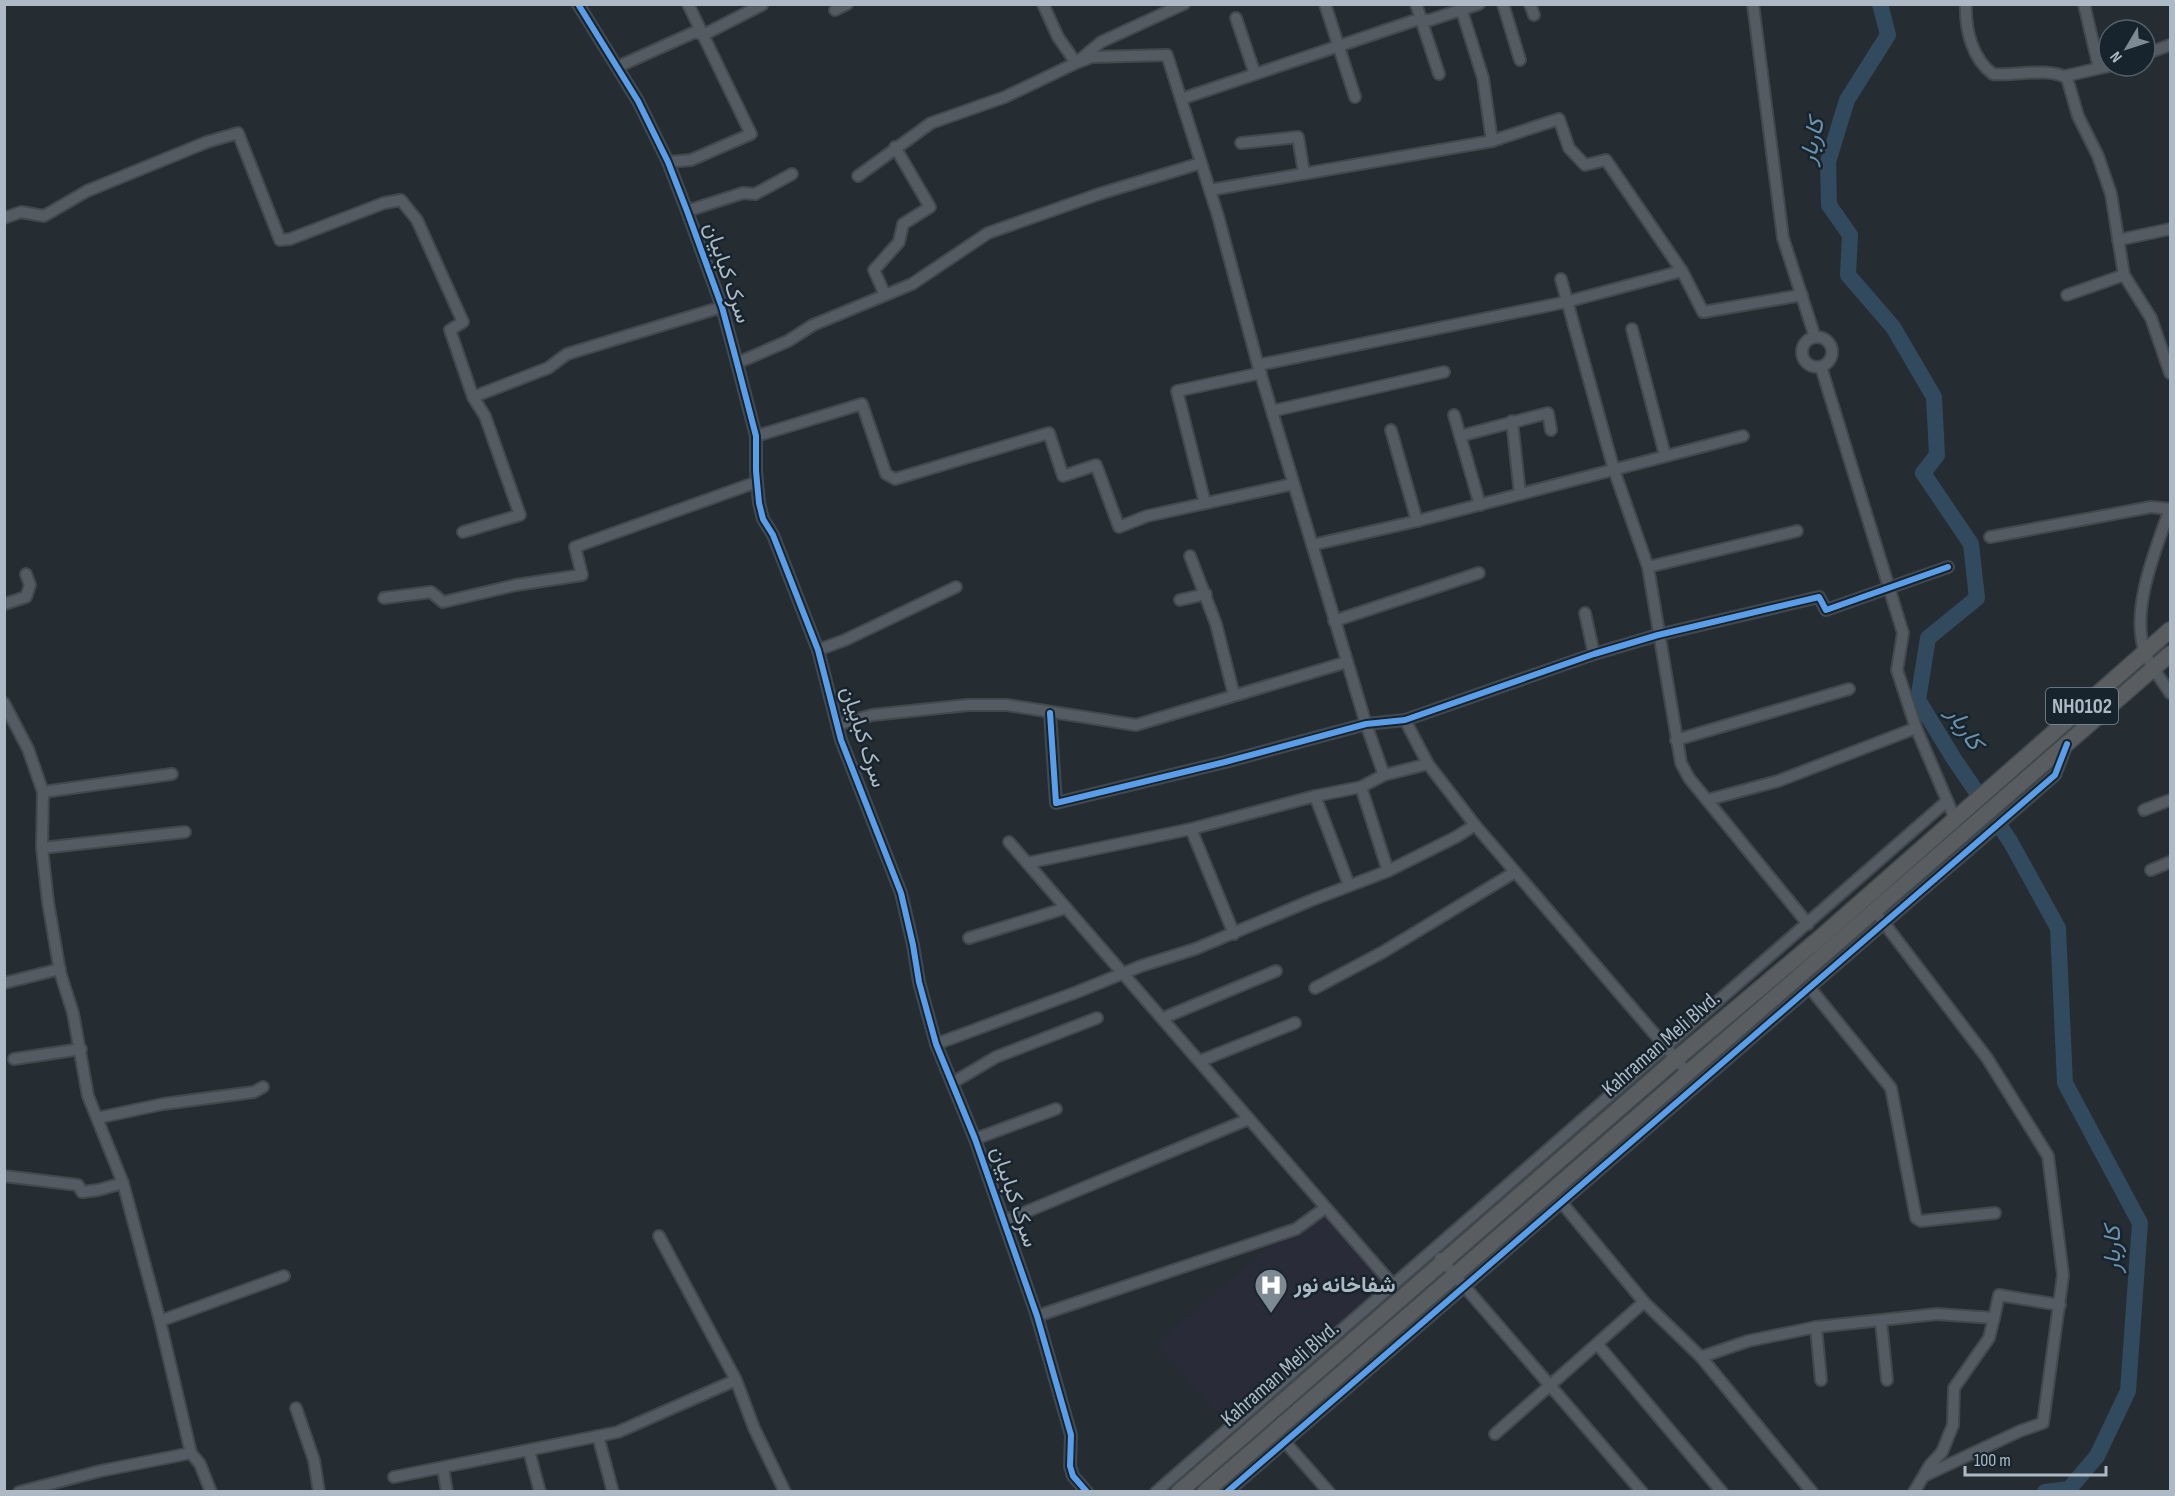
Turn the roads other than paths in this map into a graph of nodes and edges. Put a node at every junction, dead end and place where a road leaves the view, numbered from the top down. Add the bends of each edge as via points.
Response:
1 (578, 4) edge
2 (688, 4) edge
3 (847, 4) edge
4 (1043, 4) edge
5 (1184, 4) edge
6 (1325, 4) edge
7 (1416, 4) edge
8 (1479, 4) edge
9 (1503, 4) edge
10 (1753, 4) edge
11 (1966, 4) edge
12 (2084, 4) edge
13 (762, 5) edge
14 (1461, 7) edge
15 (835, 10) dead end
16 (1236, 18) dead end
17 (1421, 20) junction
18 (703, 35) junction
19 (2097, 45) edge
20 (1339, 46) junction
21 (1520, 60) dead end
22 (1076, 63) junction
23 (617, 67) junction
24 (2097, 69) edge
25 (1256, 74) junction
26 (1439, 74) dead end
27 (2065, 76) junction
28 (1354, 97) dead end
29 (1181, 99) junction
30 (1492, 141) junction
31 (1240, 142) dead end
32 (895, 147) junction
33 (668, 162) junction
34 (1201, 163) junction
35 (1304, 173) junction
36 (792, 174) dead end
37 (858, 176) dead end
38 (1210, 190) junction
39 (687, 211) junction
40 (4, 218) edge
41 (2170, 230) edge
42 (2118, 240) junction
43 (1682, 271) junction
44 (2124, 275) junction
45 (1561, 279) dead end
46 (885, 295) junction
47 (1802, 295) junction
48 (2067, 295) dead end
49 (1566, 302) junction
50 (722, 307) junction
51 (1632, 329) dead end
52 (1815, 337) junction
53 (737, 363) junction
54 (1821, 367) junction
55 (1260, 369) junction
56 (1444, 372) dead end
57 (2170, 373) edge
58 (473, 397) junction
59 (1272, 411) junction
60 (1454, 415) dead end
61 (1512, 422) junction
62 (1391, 430) dead end
63 (1551, 430) dead end
64 (756, 436) junction
65 (1460, 436) junction
66 (1743, 436) dead end
67 (1665, 455) junction
68 (1614, 470) junction
69 (758, 482) junction
70 (1293, 484) junction
71 (1520, 494) junction
72 (1205, 503) junction
73 (1480, 505) junction
74 (2170, 509) edge
75 (1417, 521) junction
76 (463, 531) dead end
77 (1797, 531) dead end
78 (1990, 537) dead end
79 (1312, 545) junction
80 (1190, 556) dead end
81 (1648, 567) junction
82 (1948, 567) dead end
83 (1479, 573) dead end
84 (26, 574) dead end
85 (956, 587) dead end
86 (1889, 587) junction
87 (1206, 594) junction
88 (384, 598) dead end
89 (1180, 600) dead end
90 (4, 604) edge
91 (1585, 614) dead end
92 (1335, 621) junction
93 (2170, 630) edge
94 (1658, 635) junction
95 (818, 650) junction
96 (2144, 652) junction
97 (1594, 654) junction
98 (2170, 654) edge
99 (1347, 662) junction
100 (2155, 668) junction
101 (1849, 689) dead end
102 (2170, 693) edge
103 (1234, 695) junction
104 (4, 703) edge
105 (1050, 713) junction
106 (1405, 720) junction
107 (1366, 724) junction
108 (837, 725) junction
109 (1916, 728) junction
110 (1676, 740) junction
111 (1428, 764) junction
112 (172, 774) dead end
113 (1384, 775) junction
114 (1361, 787) junction
115 (43, 792) junction
116 (1315, 796) junction
117 (1707, 800) junction
118 (2170, 800) edge
119 (1947, 801) junction
120 (2010, 804) junction
121 (2144, 810) dead end
122 (1958, 816) junction
123 (1475, 825) junction
124 (1191, 829) junction
125 (185, 832) dead end
126 (1009, 842) dead end
127 (42, 848) junction
128 (2170, 862) edge
129 (1027, 863) junction
130 (2151, 870) dead end
131 (1388, 871) junction
132 (1515, 872) junction
133 (1349, 885) junction
134 (1066, 908) junction
135 (1875, 911) junction
136 (1808, 924) junction
137 (1885, 924) junction
138 (1234, 934) junction
139 (969, 938) dead end
140 (60, 969) junction
141 (1276, 971) dead end
142 (1124, 974) junction
143 (4, 983) edge
144 (1315, 988) dead end
145 (1810, 988) junction
146 (1097, 1018) dead end
147 (1163, 1018) junction
148 (1295, 1023) dead end
149 (936, 1044) junction
150 (81, 1049) junction
151 (1672, 1053) junction
152 (14, 1059) dead end
153 (1200, 1061) junction
154 (1688, 1073) junction
155 (952, 1083) junction
156 (263, 1087) dead end
157 (1056, 1108) dead end
158 (97, 1118) junction
159 (1249, 1119) junction
160 (975, 1139) junction
161 (4, 1176) edge
162 (123, 1183) junction
163 (1562, 1203) junction
164 (1325, 1208) junction
165 (1995, 1213) dead end
166 (1004, 1221) junction
167 (660, 1236) dead end
168 (1438, 1256) junction
169 (284, 1276) dead end
170 (1460, 1281) junction
171 (1393, 1285) junction
172 (1644, 1302) junction
173 (2060, 1305) junction
174 (1037, 1316) junction
175 (1995, 1318) junction
176 (160, 1321) junction
177 (1881, 1321) junction
178 (1816, 1327) junction
179 (1598, 1345) junction
180 (1701, 1357) junction
181 (736, 1380) junction
182 (1821, 1380) dead end
183 (1887, 1380) dead end
184 (1550, 1385) junction
185 (296, 1408) dead end
186 (1495, 1434) dead end
187 (598, 1436) junction
188 (1285, 1442) junction
189 (529, 1451) junction
190 (191, 1453) junction
191 (443, 1468) junction
192 (1924, 1476) junction
193 (394, 1477) dead end
194 (781, 1490) edge
195 (19, 1491) edge
196 (211, 1491) edge
197 (319, 1491) edge
198 (447, 1491) edge
199 (540, 1491) edge
200 (613, 1491) edge
201 (1087, 1491) edge
202 (1156, 1491) edge
203 (1179, 1491) edge
204 (1205, 1491) edge
205 (1227, 1491) edge
206 (1329, 1491) edge
207 (1642, 1491) edge
208 (1722, 1491) edge
209 (1812, 1491) edge
210 (1914, 1491) edge

1 - 23 street, سرک کبابیان
2 - 18 street
3 - 15 street
4 - 22 street via 1058,37
5 - 22 street via 1101,42
6 - 20 street
7 - 17 street
8 - 14 street
9 - 21 street
10 - 47 street via 1783,238
11 - 27 street via 1965,20 1977,58 1993,74
12 - 19 street
13 - 18 street
14 - 17 street
14 - 30 street via 1483,78
16 - 25 street
17 - 20 street
17 - 26 street
18 - 23 street via 695,32
18 - 33 street via 751,134 691,160
20 - 25 street
20 - 28 street
22 - 29 street via 1092,57 1167,55
22 - 32 street via 1005,97 931,123
23 - 33 street, سرک کبابیان
24 - 27 street
25 - 29 street
27 - 42 street via 2111,194
29 - 34 street
30 - 35 street
30 - 43 street via 1559,119 1569,148 1585,165 1606,160
31 - 35 street via 1298,137
32 - 37 street
32 - 46 street via 930,207 903,224 899,242 874,270
33 - 39 street, سرک کبابیان
34 - 38 street
34 - 46 street via 988,233 912,284
35 - 38 street
36 - 39 street via 755,194 743,193
38 - 55 street
39 - 50 street, سرک کبابیان
40 - 58 street via 21,212 44,216 87,191 238,133 280,240 401,200 417,220 463,322 450,330
41 - 42 street
42 - 44 street
43 - 47 street via 1703,312
43 - 49 street
44 - 48 street
44 - 57 street via 2151,318
45 - 49 street
46 - 53 street
47 - 52 street
49 - 55 street
49 - 68 street
50 - 53 street, سرک کبابیان
50 - 58 street via 567,354 548,368
51 - 67 street
52 - 54 street via 1825,339 1831,347 1831,357
52 - 54 street via 1803,346 1802,355 1807,364
53 - 64 street, سرک کبابیان
54 - 86 street
55 - 59 street
55 - 72 street via 1177,391
56 - 59 street
58 - 76 street via 485,416 520,515
59 - 70 street
60 - 65 street
61 - 63 street via 1548,413
61 - 65 street
61 - 71 street
62 - 75 street
64 - 69 street, سرک کبابیان
64 - 72 street via 862,404 886,474 896,479 1049,433 1063,476 1096,465 1119,527 1147,516
65 - 73 street
66 - 67 street
67 - 68 street
68 - 71 street
68 - 81 street
69 - 88 street via 575,547 582,575 443,602 431,592
69 - 95 street, سرک کبابیان via 763,519 773,535
70 - 72 street
70 - 79 street
71 - 73 street
73 - 75 street
74 - 78 street via 2151,507
74 - 96 street via 2143,594 2139,621
75 - 79 street
77 - 81 street
79 - 92 street
80 - 87 street
81 - 94 street
82 - 86 street
83 - 92 street
84 - 90 street via 30,585 26,597
85 - 95 street
86 - 94 street via 1826,610 1819,597
86 - 109 street via 1903,633 1897,670
87 - 89 street
87 - 103 street
91 - 97 street
92 - 99 street
93 - 96 highway, Kahraman Meli Blvd. / NH0102
94 - 97 street
94 - 110 street
95 - 108 street, سرک کبابیان
96 - 100 street
96 - 122 highway, Kahraman Meli Blvd. / NH0102
97 - 106 street
98 - 100 highway, Kahraman Meli Blvd. / NH0102
99 - 103 street
99 - 107 street
100 - 102 street
100 - 120 highway, Kahraman Meli Blvd. / NH0102 via 2067,744
101 - 110 street
103 - 105 street via 1136,724
104 - 115 street via 28,749
105 - 107 street via 1056,803
105 - 108 street via 1007,705 968,705 872,715
106 - 107 street
106 - 111 street
107 - 113 street
108 - 149 street, سرک کبابیان via 901,893
109 - 117 street via 1779,781
109 - 119 street
110 - 117 street via 1681,763
111 - 113 street
111 - 123 street
112 - 115 street
113 - 114 street
114 - 116 street
114 - 131 street
115 - 127 street
116 - 124 street
116 - 133 street
117 - 136 street
118 - 121 street
119 - 122 street
119 - 136 street
120 - 135 highway, Kahraman Meli Blvd. / NH0102 via 1968,831
120 - 137 street via 1986,834
122 - 151 highway, Kahraman Meli Blvd. / NH0102 via 1820,938
123 - 131 street
123 - 132 street
124 - 129 street
124 - 138 street
125 - 127 street
126 - 129 street
127 - 140 street
128 - 130 street
129 - 134 street
131 - 133 street
132 - 144 street
132 - 151 street
133 - 138 street
134 - 139 street
134 - 142 street
135 - 137 street
135 - 154 highway, Kahraman Meli Blvd. / NH0102
136 - 151 street
137 - 145 street
137 - 173 street via 1988,1058 2048,1156 2063,1275
138 - 142 street
140 - 143 street
140 - 150 street
141 - 147 street
142 - 147 street
142 - 149 street
145 - 163 street
145 - 165 street via 1891,1088 1917,1218 1921,1221
146 - 155 street via 996,1057
147 - 153 street
148 - 153 street
149 - 155 street, سرک کبابیان
150 - 152 street
150 - 158 street via 88,1096
151 - 154 street
151 - 168 highway, Kahraman Meli Blvd. / NH0102
153 - 159 street
154 - 170 highway, Kahraman Meli Blvd. / NH0102
155 - 160 street, سرک کبابیان
156 - 158 street via 254,1092 163,1104
157 - 160 street
158 - 162 street
159 - 164 street
159 - 166 street
160 - 166 street, سرک کبابیان
161 - 162 street via 78,1185 82,1191
162 - 176 street
163 - 170 street
163 - 172 street
164 - 171 street
164 - 174 street via 1296,1229
166 - 174 street, سرک کبابیان
167 - 181 street
168 - 170 street
168 - 171 street
168 - 203 highway, Kahraman Meli Blvd. / NH0102
169 - 176 street
170 - 184 street
170 - 188 street
170 - 204 highway, Kahraman Meli Blvd. / NH0102
171 - 202 street
172 - 179 street
172 - 180 street
173 - 175 street via 1999,1295
173 - 192 street via 2043,1423
174 - 201 street, سرک کبابیان via 1071,1436 1070,1466 1073,1476
175 - 177 street via 1937,1314
175 - 192 street via 1989,1338 1954,1388 1953,1425 1942,1452
176 - 190 street
177 - 178 street
177 - 183 street
178 - 180 street via 1748,1341
178 - 182 street
179 - 184 street
179 - 208 street
180 - 209 street
181 - 187 street via 618,1432
181 - 194 street
184 - 186 street
184 - 207 street
185 - 197 street via 314,1460
187 - 189 street
187 - 200 street
188 - 205 street
188 - 206 street
189 - 191 street
189 - 199 street
190 - 195 street
190 - 196 street
191 - 193 street
191 - 198 street
192 - 210 street

